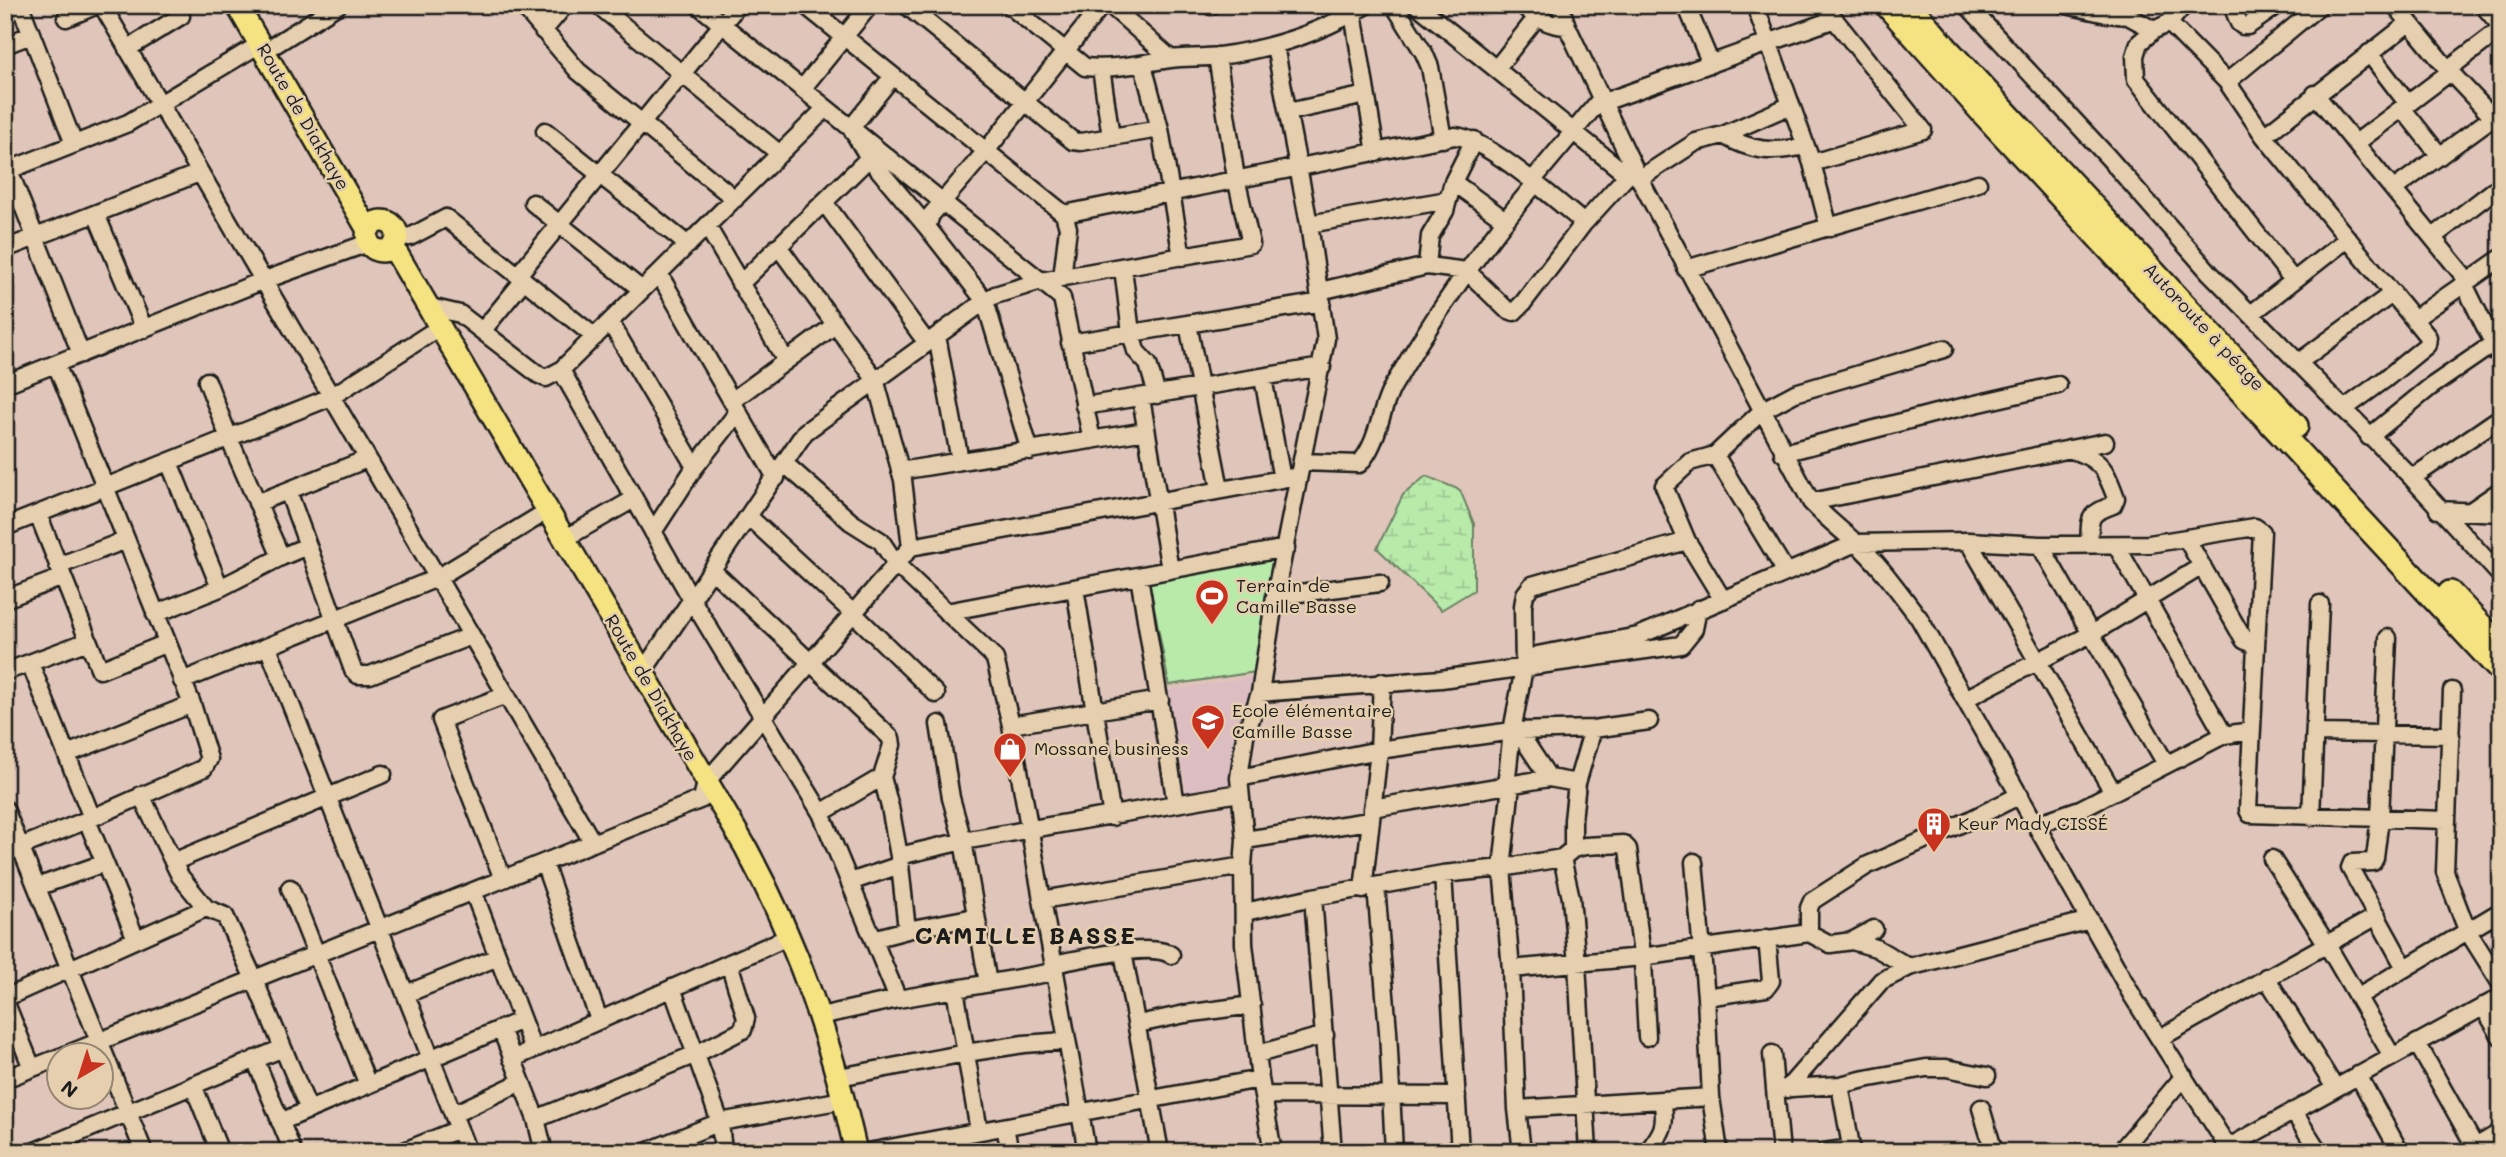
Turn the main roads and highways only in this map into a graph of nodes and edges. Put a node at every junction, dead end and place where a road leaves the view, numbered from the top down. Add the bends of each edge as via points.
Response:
1 (237, 5) edge
2 (254, 5) edge
3 (1887, 5) edge
4 (1909, 5) edge
5 (268, 44) junction
6 (381, 238) junction
7 (2501, 647) edge
8 (2501, 671) edge
9 (704, 791) junction
10 (843, 1152) edge
11 (856, 1152) edge

1 - 5 main road, Route de Diakhaye
2 - 5 main road, Route de Diakhaye
3 - 8 highway
4 - 7 highway, Autoroute à péage
5 - 6 main road, Route de Diakhaye
6 - 9 main road, Route de Diakhaye via 429,334 536,518
6 - 9 main road, Route de Diakhaye via 430,307 642,673
9 - 10 main road, Route de Diakhaye via 777,942 807,1018
9 - 11 main road, Route de Diakhaye via 746,848 774,901 820,1016

